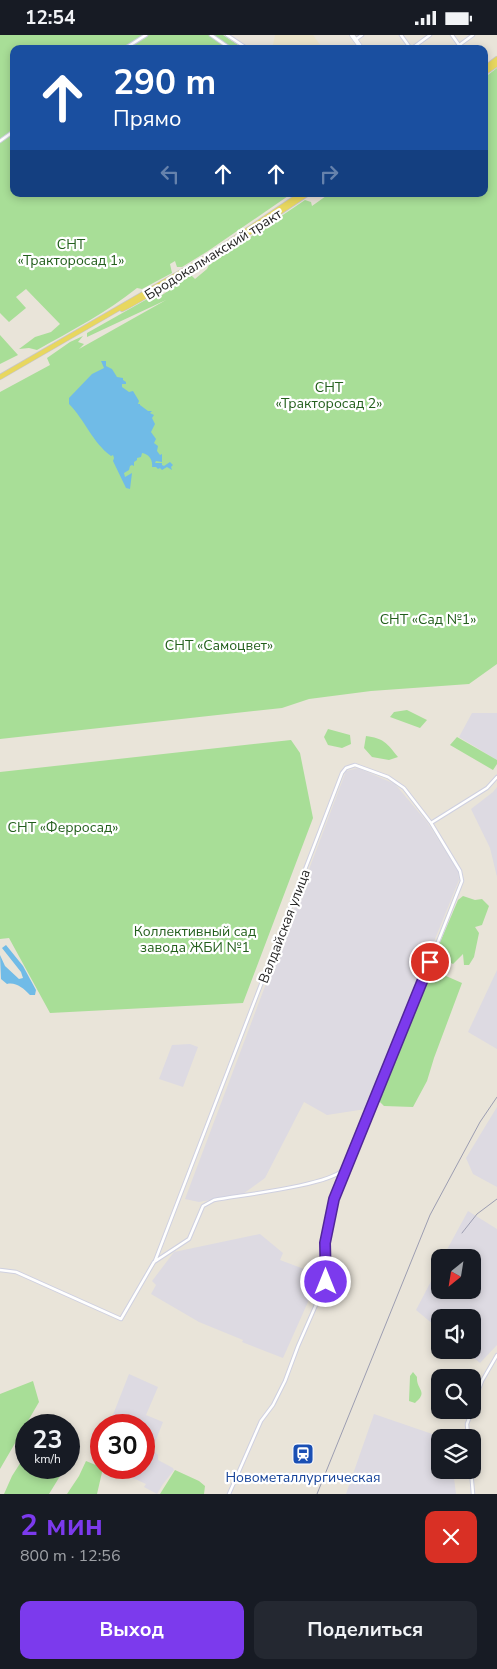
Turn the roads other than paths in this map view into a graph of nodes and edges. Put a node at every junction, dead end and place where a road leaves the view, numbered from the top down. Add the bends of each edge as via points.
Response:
1 (146, 35) edge
2 (210, 35) edge
3 (227, 35) edge
4 (352, 35) edge
5 (362, 35) edge
6 (430, 35) edge
7 (452, 35) edge
8 (473, 35) edge
9 (233, 37) edge
10 (355, 40) junction
11 (130, 45) edge
12 (225, 45) edge
13 (243, 45) edge
14 (359, 45) edge
15 (416, 45) edge
16 (459, 45) joint
17 (297, 197) edge
18 (303, 197) edge
19 (118, 310) junction
20 (0, 377) edge
21 (497, 777) edge
22 (431, 823) junction
23 (347, 1163) junction
24 (154, 1262) junction
25 (0, 1270) edge
26 (497, 1355) edge
27 (481, 1384) edge
28 (472, 1479) edge
29 (229, 1494) edge
30 (473, 1494) edge

1 - 11 street
2 - 12 street
3 - 9 street
4 - 10 main road
5 - 10 street
6 - 15 street
7 - 16 street
8 - 16 street
9 - 13 street
10 - 14 main road
17 - 19 main road, Бродокалмакский тракт via 216,251
18 - 19 main road, Бродокалмакский тракт via 210,259
19 - 20 main road, Бродокалмакский тракт
21 - 22 street via 487,788
22 - 23 street via 460,871 462,881
22 - 24 street, Валдайская улица via 404,788 388,777 356,765 342,773
23 - 24 street via 338,1173 313,1183 214,1200 203,1206 189,1239
23 - 29 street via 327,1229 326,1282 285,1381 261,1421
24 - 25 street via 121,1319 16,1271
26 - 27 street
28 - 30 street

